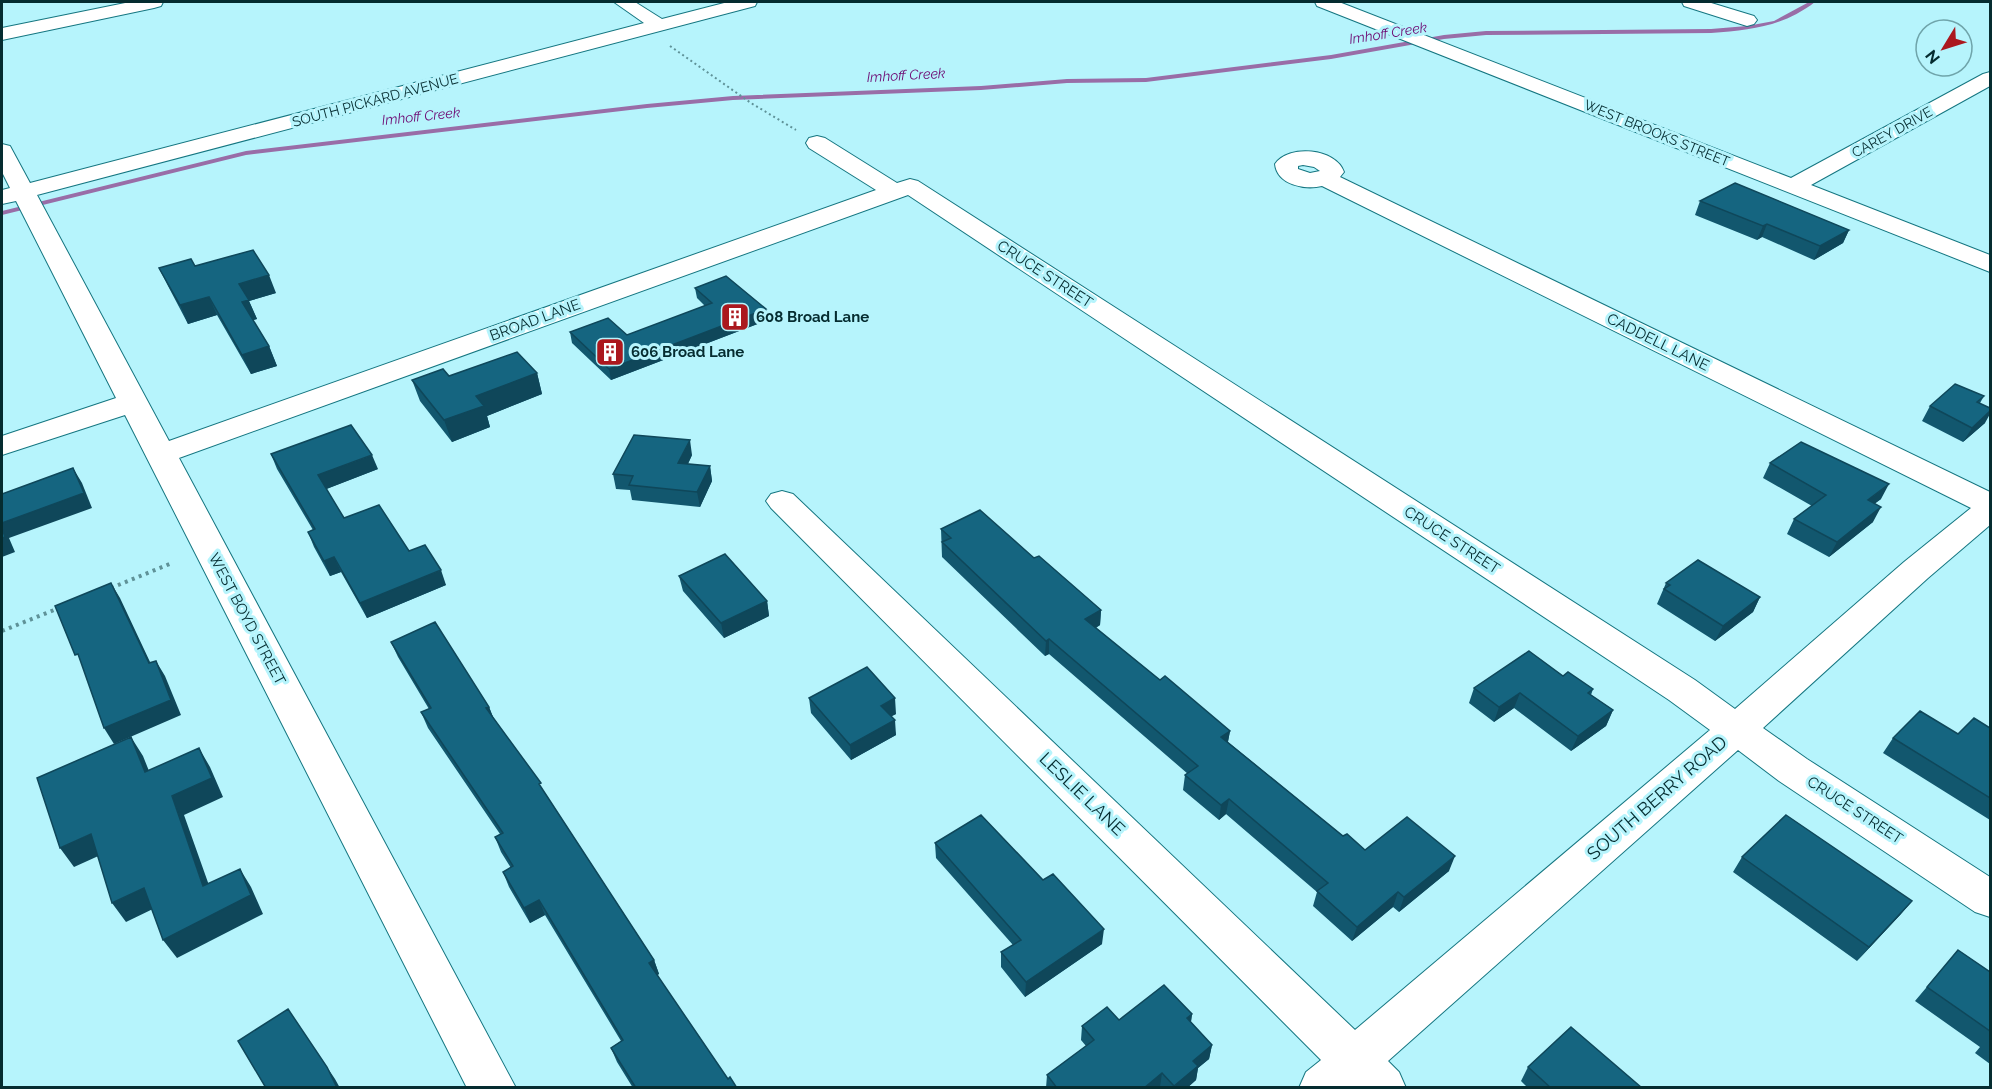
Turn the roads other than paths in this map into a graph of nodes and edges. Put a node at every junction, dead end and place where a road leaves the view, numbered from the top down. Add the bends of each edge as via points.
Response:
1 (154, 2) edge
2 (623, 2) edge
3 (748, 2) edge
4 (1324, 2) edge
5 (1691, 2) edge
6 (1747, 20) dead end
7 (651, 27) junction
8 (2, 34) edge
9 (1990, 78) edge
10 (839, 136) dead end
11 (2, 151) edge
12 (1326, 178) dead end
13 (1792, 186) junction
14 (902, 189) junction
15 (22, 201) edge
16 (1990, 264) edge
17 (133, 402) junction
18 (2, 446) edge
19 (161, 453) junction
20 (782, 501) dead end
21 (1990, 504) edge
22 (1990, 509) edge
23 (1737, 729) junction
24 (1990, 898) edge
25 (1353, 1078) edge
26 (492, 1088) edge

1 - 8 street
2 - 7 street
3 - 7 street, SOUTH PICKARD AVENUE
4 - 13 street, WEST BROOKS STREET
5 - 6 street
7 - 15 street, SOUTH PICKARD AVENUE
9 - 13 street, CAREY DRIVE
10 - 14 street, CRUCE STREET via 817,143
11 - 15 street, WEST BOYD STREET
12 - 21 street, CADDELL LANE
13 - 16 street, WEST BROOKS STREET
14 - 19 street, BROAD LANE
14 - 23 street, CRUCE STREET
15 - 17 street, WEST BOYD STREET
17 - 18 street
17 - 19 street, WEST BOYD STREET
19 - 26 street, WEST BOYD STREET
20 - 25 street, LESLIE LANE
22 - 23 street, SOUTH BERRY ROAD
23 - 24 street, CRUCE STREET
23 - 25 street, SOUTH BERRY ROAD

